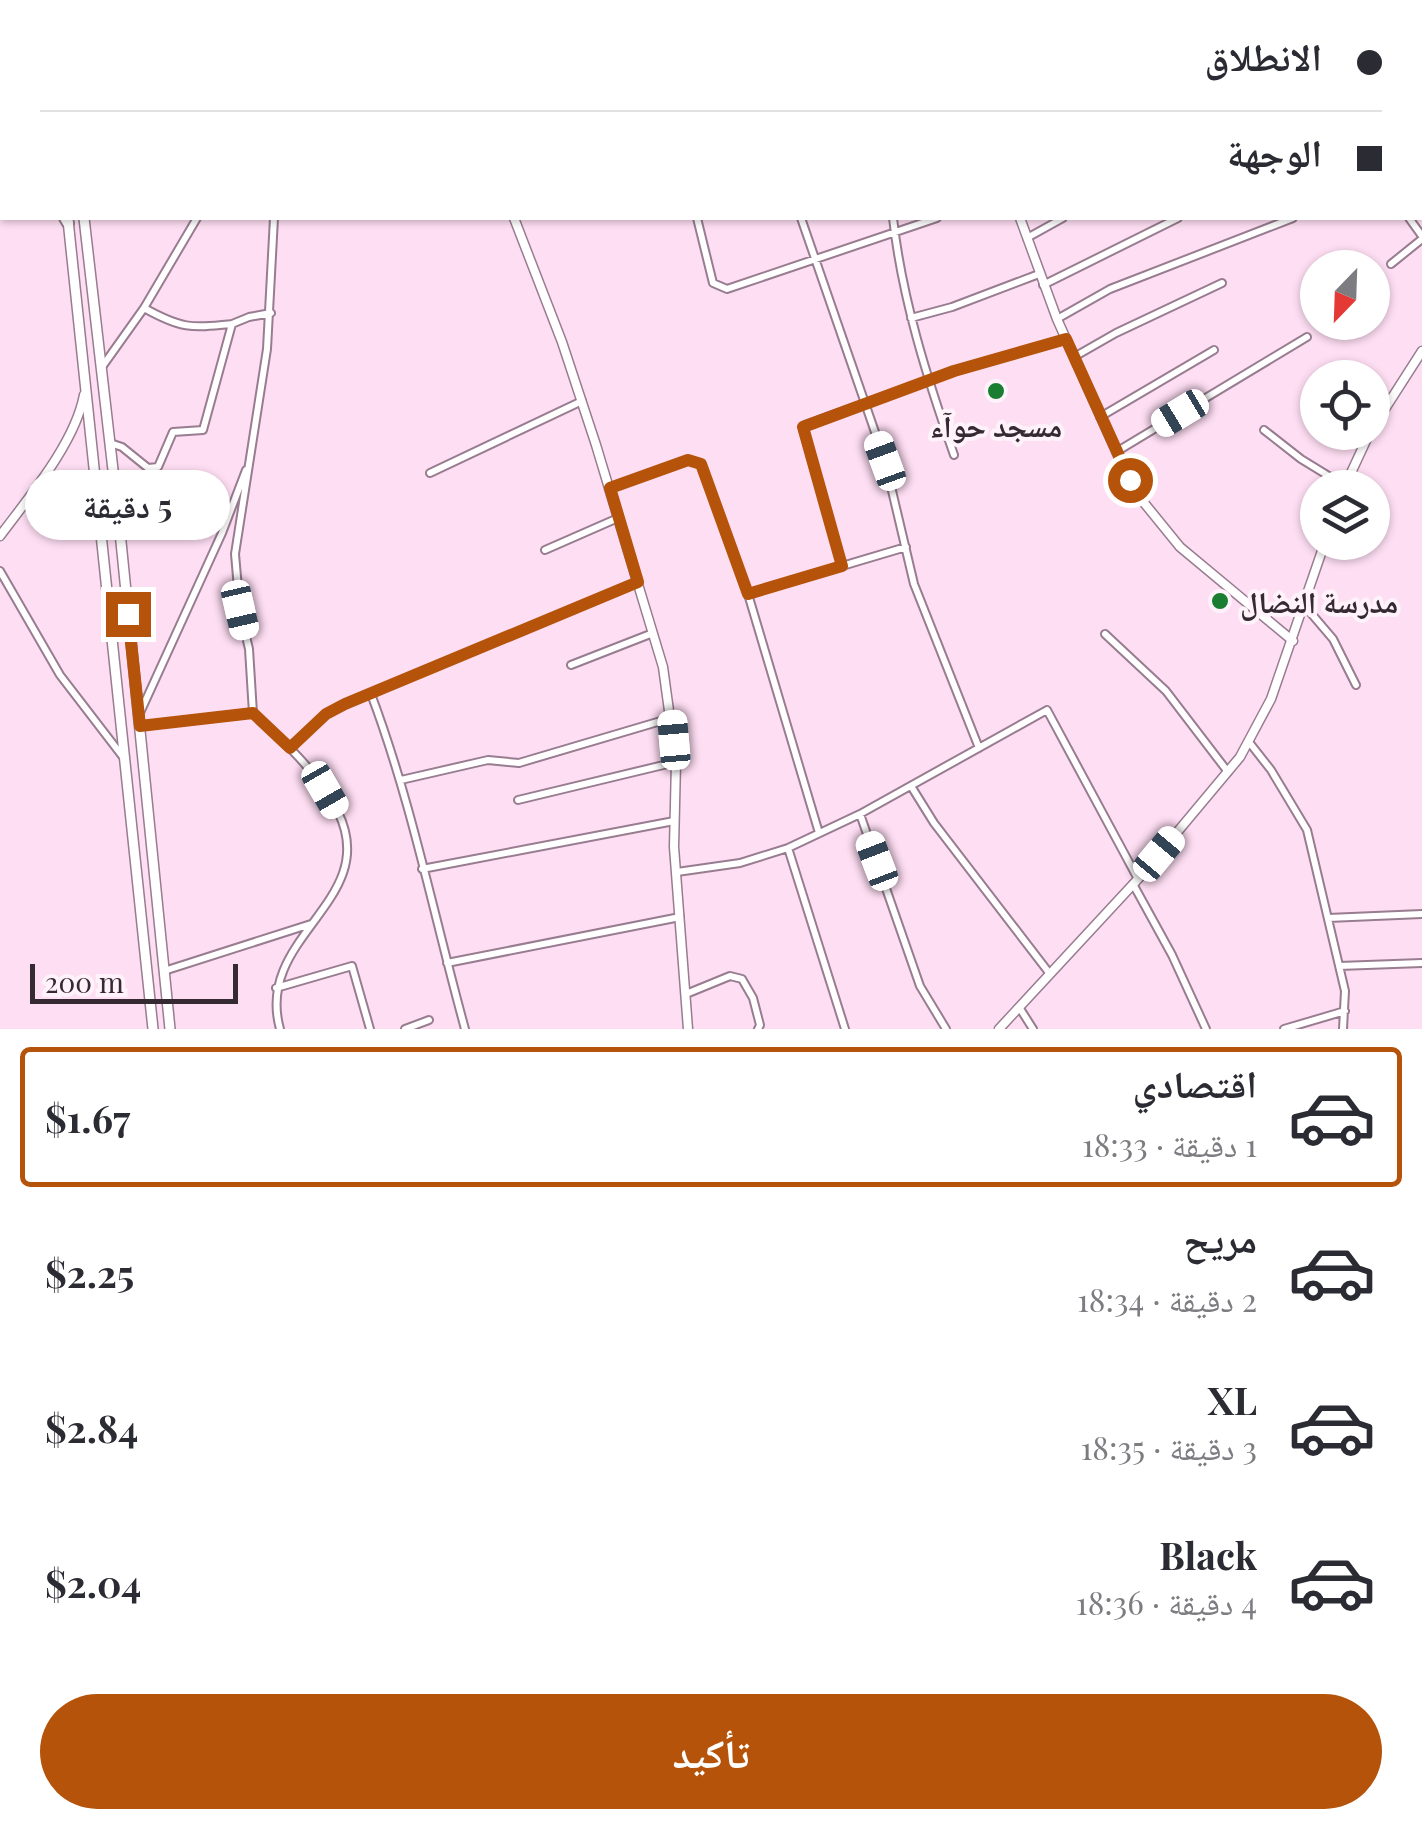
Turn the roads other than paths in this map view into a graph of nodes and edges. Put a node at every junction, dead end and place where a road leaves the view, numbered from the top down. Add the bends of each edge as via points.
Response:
1 (67, 220) edge
2 (84, 220) edge
3 (196, 220) edge
4 (274, 220) edge
5 (515, 220) edge
6 (697, 220) edge
7 (802, 220) edge
8 (893, 220) edge
9 (930, 220) edge
10 (1021, 220) edge
11 (1059, 220) edge
12 (1174, 220) edge
13 (1289, 220) edge
14 (894, 232) junction
15 (1027, 238) junction
16 (1422, 238) edge
17 (818, 259) junction
18 (1391, 264) dead end
19 (1038, 274) junction
20 (1222, 284) dead end
21 (1043, 285) junction
22 (144, 308) junction
23 (271, 313) junction
24 (911, 318) junction
25 (1056, 319) junction
26 (232, 324) junction
27 (1066, 339) junction
28 (1300, 340) edge
29 (1214, 350) dead end
30 (1422, 351) edge
31 (1074, 357) junction
32 (101, 368) junction
33 (928, 380) junction
34 (86, 386) junction
35 (582, 401) junction
36 (1390, 402) edge
37 (864, 404) junction
38 (1100, 417) junction
39 (1264, 430) dead end
40 (109, 442) junction
41 (1116, 452) junction
42 (954, 455) dead end
43 (246, 469) junction
44 (1319, 470) edge
45 (430, 472) dead end
46 (610, 488) junction
47 (618, 518) junction
48 (0, 536) edge
49 (906, 547) junction
50 (545, 550) dead end
51 (1319, 560) edge
52 (842, 566) junction
53 (0, 571) edge
54 (638, 582) junction
55 (748, 594) junction
56 (1304, 605) junction
57 (653, 632) junction
58 (1104, 634) dead end
59 (1293, 642) junction
60 (571, 665) dead end
61 (1356, 685) dead end
62 (371, 694) junction
63 (253, 713) junction
64 (672, 718) junction
65 (139, 721) junction
66 (1249, 742) junction
67 (290, 748) junction
68 (979, 748) junction
69 (126, 760) junction
70 (676, 762) junction
71 (1228, 773) junction
72 (401, 780) junction
73 (910, 786) junction
74 (518, 800) dead end
75 (860, 814) junction
76 (674, 821) junction
77 (819, 833) junction
78 (788, 848) junction
79 (153, 866) junction
80 (137, 868) junction
81 (422, 869) junction
82 (677, 872) junction
83 (1136, 881) junction
84 (1422, 914) edge
85 (681, 917) junction
86 (1328, 918) junction
87 (314, 922) junction
88 (447, 963) junction
89 (1422, 963) edge
90 (1338, 966) junction
91 (164, 971) junction
92 (1050, 974) junction
93 (276, 988) junction
94 (686, 994) junction
95 (1019, 1007) junction
96 (1345, 1011) junction
97 (429, 1020) dead end
98 (153, 1029) edge
99 (170, 1029) edge
100 (280, 1029) edge
101 (370, 1029) edge
102 (405, 1029) edge
103 (466, 1029) edge
104 (688, 1029) edge
105 (758, 1029) edge
106 (845, 1029) edge
107 (946, 1029) edge
108 (998, 1029) edge
109 (1034, 1029) edge
110 (1206, 1029) edge
111 (1284, 1029) edge
112 (1343, 1029) edge

1 - 34 main road
2 - 32 main road
3 - 22 street
4 - 23 street
5 - 35 street
6 - 17 street via 713,283 722,288
7 - 17 street
8 - 14 street
9 - 14 street
10 - 15 street
11 - 15 street
12 - 21 street
13 - 25 street via 1110,289
14 - 17 street
14 - 24 street
15 - 19 street
16 - 18 street
17 - 37 street
19 - 21 street
19 - 24 street
20 - 31 street
21 - 25 street
22 - 26 street via 182,326
22 - 32 street
23 - 26 street
23 - 43 street
24 - 33 street
25 - 27 street
26 - 40 street via 202,431 173,432 154,469
27 - 31 street
27 - 33 street
28 - 41 street
29 - 38 street
30 - 36 street
31 - 38 street
32 - 40 main road
33 - 37 street
33 - 42 street
34 - 48 street via 75,424
34 - 69 main road
35 - 45 street
35 - 46 street
37 - 49 street
37 - 52 street via 803,427
38 - 41 street
39 - 44 street
40 - 65 main road
41 - 59 street via 1170,536
43 - 63 street via 235,554
43 - 65 street
46 - 47 street
46 - 55 street via 688,460 701,464
47 - 50 street
47 - 54 street
49 - 52 street
49 - 68 street via 926,620
51 - 56 street
52 - 55 street
53 - 69 street via 60,674
54 - 57 street
54 - 62 street
55 - 77 street
56 - 59 street
56 - 61 street via 1333,640
57 - 60 street
57 - 64 street
58 - 71 street via 1166,691
59 - 66 street
62 - 67 street via 326,714
62 - 72 street
63 - 65 street
63 - 67 street
64 - 70 street
64 - 72 street via 519,763 488,760
65 - 79 main road
66 - 71 street
66 - 86 street via 1307,830
67 - 87 street via 340,815 347,846 344,869
68 - 73 street
68 - 83 street via 1049,711
69 - 80 main road
70 - 74 street
70 - 76 street
71 - 83 street
72 - 81 street
73 - 75 street
73 - 92 street
75 - 77 street
75 - 107 street via 920,986
76 - 81 street
76 - 82 street
77 - 78 street
78 - 82 street
78 - 106 street
79 - 80 main road
79 - 91 main road
80 - 98 main road
81 - 88 street
82 - 85 street
83 - 92 street
83 - 110 street
84 - 86 street
85 - 88 street
85 - 94 street
86 - 90 street
87 - 91 street
87 - 93 street
88 - 103 street
89 - 90 street
90 - 96 street
91 - 99 main road
92 - 95 street
93 - 100 street
93 - 101 street via 352,966
94 - 104 street
94 - 105 street via 730,976 742,980
95 - 108 street
95 - 109 street
96 - 111 street
96 - 112 street
97 - 102 street

